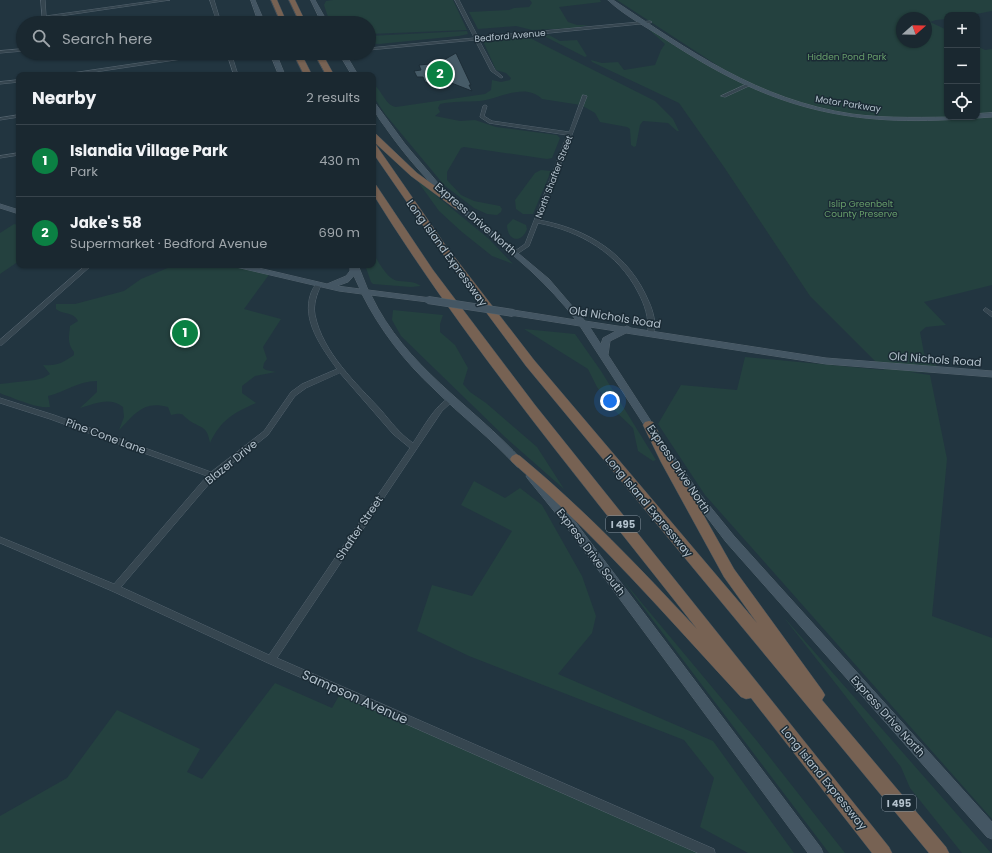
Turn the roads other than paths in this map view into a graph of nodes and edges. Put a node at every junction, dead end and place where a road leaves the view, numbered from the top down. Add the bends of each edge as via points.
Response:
1 (43, 0) edge
2 (168, 0) edge
3 (212, 0) edge
4 (253, 0) edge
5 (274, 0) edge
6 (292, 0) edge
7 (313, 0) edge
8 (456, 0) edge
9 (610, 0) edge
10 (617, 0) edge
11 (45, 16) edge
12 (52, 16) edge
13 (216, 16) edge
14 (259, 16) edge
15 (281, 16) edge
16 (300, 16) edge
17 (321, 16) edge
18 (648, 22) junction
19 (476, 39) junction
20 (376, 48) edge
21 (16, 51) edge
22 (0, 52) edge
23 (168, 60) edge
24 (231, 60) edge
25 (276, 60) edge
26 (300, 60) edge
27 (322, 60) edge
28 (346, 60) edge
29 (86, 72) edge
30 (235, 72) edge
31 (281, 72) edge
32 (306, 72) edge
33 (328, 72) edge
34 (353, 72) edge
35 (501, 77) dead end
36 (16, 81) edge
37 (0, 83) edge
38 (749, 85) junction
39 (585, 96) dead end
40 (723, 96) dead end
41 (485, 106) dead end
42 (376, 108) edge
43 (992, 115) edge
44 (16, 116) edge
45 (980, 116) edge
46 (944, 118) edge
47 (0, 119) edge
48 (571, 134) junction
49 (376, 139) edge
50 (376, 151) edge
51 (16, 155) edge
52 (0, 158) edge
53 (376, 192) edge
54 (0, 206) edge
55 (460, 208) junction
56 (16, 211) edge
57 (537, 221) junction
58 (515, 253) junction
59 (86, 268) edge
60 (248, 268) edge
61 (354, 268) edge
62 (355, 268) edge
63 (321, 286) junction
64 (365, 293) junction
65 (986, 310) dead end
66 (992, 315) edge
67 (581, 322) junction
68 (627, 329) junction
69 (651, 333) junction
70 (0, 343) edge
71 (604, 356) junction
72 (341, 370) junction
73 (992, 374) edge
74 (0, 400) edge
75 (451, 400) junction
76 (649, 425) junction
77 (414, 447) junction
78 (516, 459) junction
79 (212, 475) junction
80 (0, 540) edge
81 (114, 588) junction
82 (271, 660) junction
83 (787, 732) junction
84 (857, 754) junction
85 (992, 832) edge
86 (710, 853) edge
87 (816, 853) edge
88 (883, 853) edge
89 (940, 853) edge

1 - 11 street
2 - 12 street
3 - 13 street
4 - 14 main road
5 - 15 highway
6 - 16 highway
7 - 17 main road
8 - 19 street
9 - 18 main road, Motor Parkway
10 - 18 main road, Motor Parkway
18 - 19 street, Bedford Avenue
18 - 38 main road, Motor Parkway
19 - 20 street, Bedford Avenue
19 - 35 street via 493,71
21 - 22 street
23 - 29 street
24 - 30 street
25 - 31 main road
26 - 32 highway
27 - 33 highway
28 - 34 main road
36 - 37 street
38 - 40 street
38 - 46 main road, Motor Parkway via 798,105 846,115 914,120
39 - 48 street, North Shafter Street
41 - 48 street via 482,116 491,122
42 - 55 main road, Express Drive North via 417,164
43 - 45 main road
44 - 47 street
48 - 57 street, North Shafter Street
49 - 55 highway via 440,196
50 - 84 highway, Long Island Expressway / I 495 via 443,248 530,363
51 - 52 street
53 - 83 highway, Long Island Expressway / I 495 via 424,264 496,362
54 - 56 main road
55 - 58 main road, Express Drive North
57 - 58 street, North Shafter Street via 527,245
57 - 69 street via 559,225 579,234 607,250 620,261 645,299 651,320
58 - 67 main road, Express Drive North via 556,292
59 - 70 street
60 - 63 main road, Old Nichols Road
61 - 63 main road via 347,280
62 - 64 main road, Express Drive South
63 - 64 main road, Old Nichols Road
63 - 72 street via 311,303 313,319 324,344
64 - 67 main road, Old Nichols Road, bridge
64 - 75 main road, Express Drive South via 373,310 399,346
65 - 66 street
67 - 68 main road, Old Nichols Road
67 - 71 main road, Express Drive North
68 - 69 main road, Old Nichols Road
68 - 71 main road via 606,340
69 - 73 main road, Old Nichols Road via 826,361
71 - 76 main road, Express Drive North
72 - 77 street via 399,436
72 - 79 street, Blazer Drive via 298,390 266,433
74 - 79 street, Pine Cone Lane
75 - 77 street, Shafter Street via 440,409
75 - 78 main road, Express Drive South
76 - 84 highway via 729,573
76 - 85 main road, Express Drive North via 697,497 730,539
77 - 82 street, Shafter Street
78 - 83 highway via 550,488 615,552
78 - 87 main road, Express Drive South via 570,523
79 - 81 street, Blazer Drive
80 - 81 street, Sampson Avenue
81 - 82 street, Sampson Avenue
82 - 86 street, Sampson Avenue
83 - 88 highway, Long Island Expressway / I 495
84 - 89 highway, Long Island Expressway / I 495

